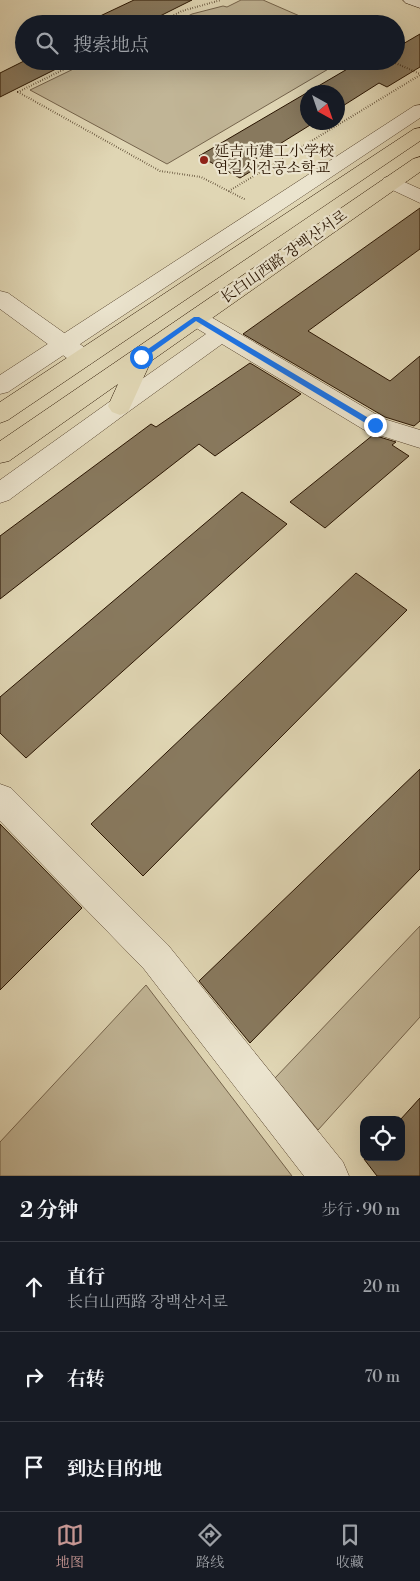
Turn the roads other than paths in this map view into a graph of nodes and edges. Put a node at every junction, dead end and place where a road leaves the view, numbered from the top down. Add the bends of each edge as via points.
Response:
1 (411, 0) edge
2 (420, 3) edge
3 (420, 110) edge
4 (420, 133) edge
5 (420, 163) edge
6 (391, 182) junction
7 (420, 197) edge
8 (0, 298) edge
9 (196, 318) junction
10 (222, 334) junction
11 (64, 345) junction
12 (141, 357) junction
13 (83, 358) junction
14 (0, 386) edge
15 (120, 406) junction
16 (0, 414) edge
17 (420, 439) edge
18 (0, 454) edge
19 (0, 493) edge
20 (0, 799) edge
21 (329, 1176) edge

1 - 2 street
3 - 11 street
4 - 13 main road, 长白山西路 장백산서로
5 - 6 main road, 长白山西路 장백산서로
6 - 7 street
6 - 9 main road, 长白山西路 장백산서로
8 - 11 street
9 - 10 street
9 - 12 main road, 长白山西路 장백산서로
10 - 15 street
10 - 17 street via 375,425
11 - 13 street
11 - 14 street
12 - 15 main road
12 - 18 main road, 长白山西路 장백산서로
13 - 16 main road, 长白山西路 장백산서로
15 - 19 street
20 - 21 street via 156,957

